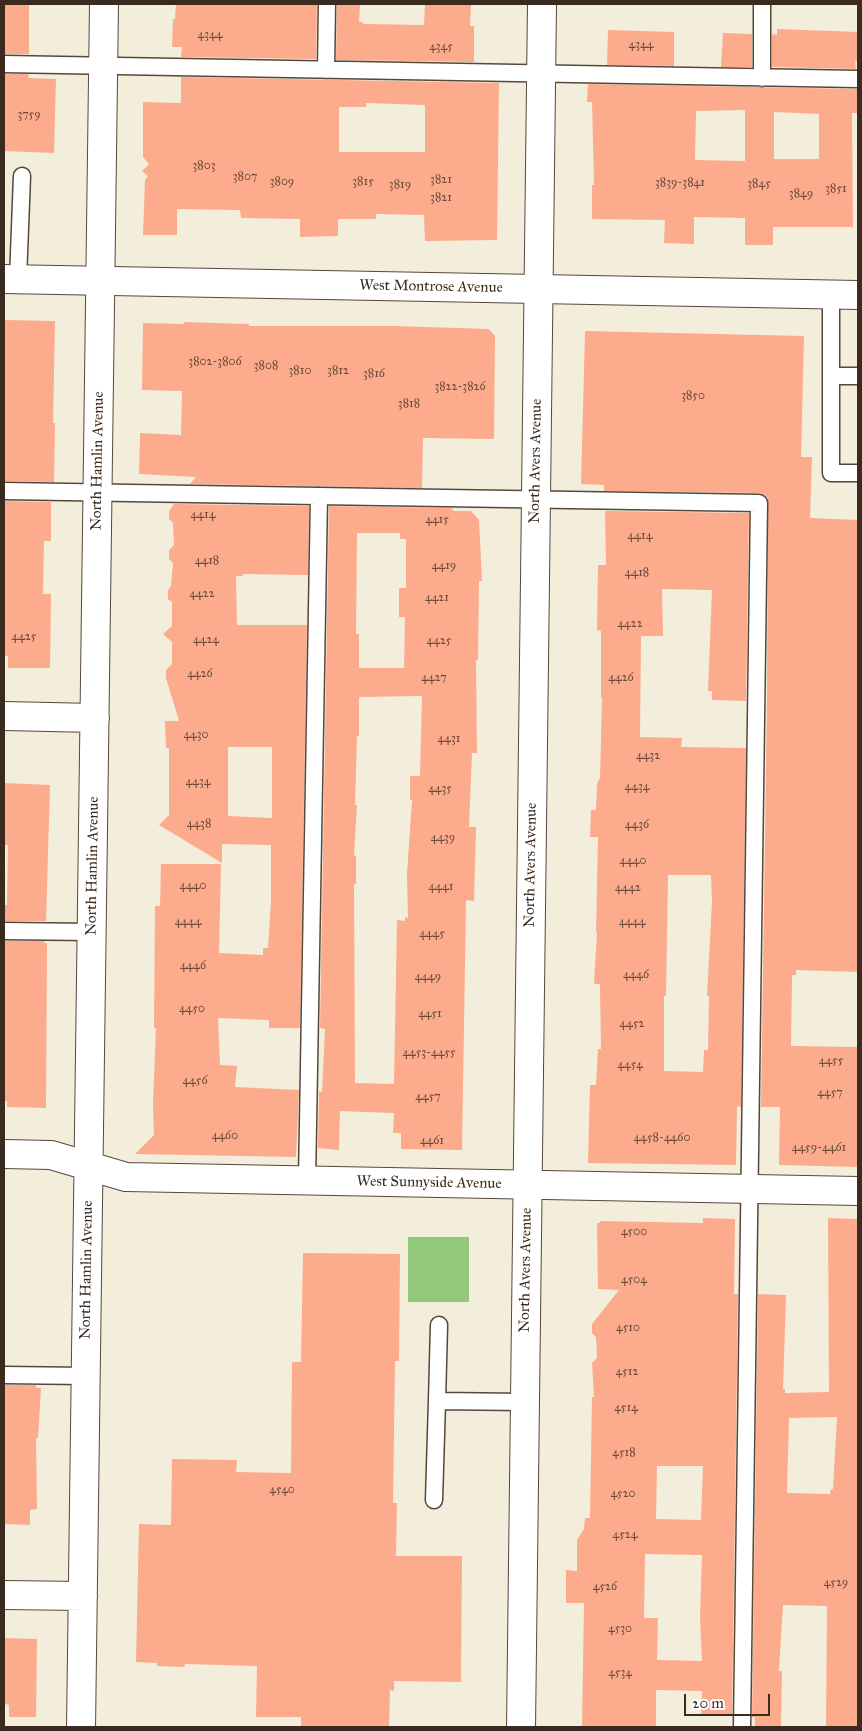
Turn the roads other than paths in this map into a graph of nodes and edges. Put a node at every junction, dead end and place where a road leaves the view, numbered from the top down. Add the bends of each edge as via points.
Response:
1 (104, 4) edge
2 (327, 4) edge
3 (542, 4) edge
4 (762, 4) edge
5 (4, 64) edge
6 (104, 66) junction
7 (326, 70) junction
8 (541, 74) junction
9 (762, 78) junction
10 (858, 79) edge
11 (22, 176) dead end
12 (11, 279) edge
13 (101, 281) junction
14 (539, 289) junction
15 (831, 294) junction
16 (858, 295) edge
17 (831, 376) junction
18 (858, 376) edge
19 (858, 473) edge
20 (4, 491) edge
21 (98, 493) junction
22 (319, 496) junction
23 (536, 499) junction
24 (4, 716) edge
25 (95, 718) junction
26 (4, 931) edge
27 (92, 932) junction
28 (4, 1154) edge
29 (89, 1166) junction
30 (307, 1181) junction
31 (528, 1184) junction
32 (749, 1189) junction
33 (858, 1191) edge
34 (438, 1325) dead end
35 (4, 1374) edge
36 (86, 1376) junction
37 (437, 1401) junction
38 (525, 1402) junction
39 (434, 1500) dead end
40 (4, 1595) edge
41 (83, 1596) junction
42 (81, 1727) edge
43 (521, 1727) edge
44 (742, 1727) edge

1 - 6 street, North Hamlin Avenue
2 - 7 lane
3 - 8 street, North Avers Avenue
4 - 9 lane
5 - 6 lane
6 - 7 lane
6 - 13 street, North Hamlin Avenue
7 - 8 lane
8 - 9 lane
8 - 14 street, North Avers Avenue
9 - 10 lane
11 - 12 lane
12 - 13 street, West Montrose Avenue
13 - 14 street, West Montrose Avenue
13 - 21 street, North Hamlin Avenue
14 - 15 street, West Montrose Avenue
14 - 23 street, North Avers Avenue
15 - 16 street, West Montrose Avenue
15 - 17 lane
17 - 18 lane
17 - 19 lane via 831,474
20 - 21 lane
21 - 22 lane
21 - 25 street, North Hamlin Avenue
22 - 23 lane
22 - 30 lane
23 - 31 street, North Avers Avenue
23 - 32 lane via 759,503
24 - 25 street
25 - 27 street, North Hamlin Avenue
26 - 27 lane
27 - 29 street, North Hamlin Avenue
28 - 29 street, West Sunnyside Avenue via 51,1155
29 - 30 street, West Sunnyside Avenue via 126,1177
29 - 36 street, North Hamlin Avenue
30 - 31 street, West Sunnyside Avenue
31 - 32 street, West Sunnyside Avenue
31 - 38 street, North Avers Avenue
32 - 33 street, West Sunnyside Avenue
32 - 44 lane
34 - 37 lane
35 - 36 lane
36 - 41 street, North Hamlin Avenue
37 - 38 lane
37 - 39 lane
38 - 43 street, North Avers Avenue
40 - 41 street
41 - 42 street, North Hamlin Avenue

